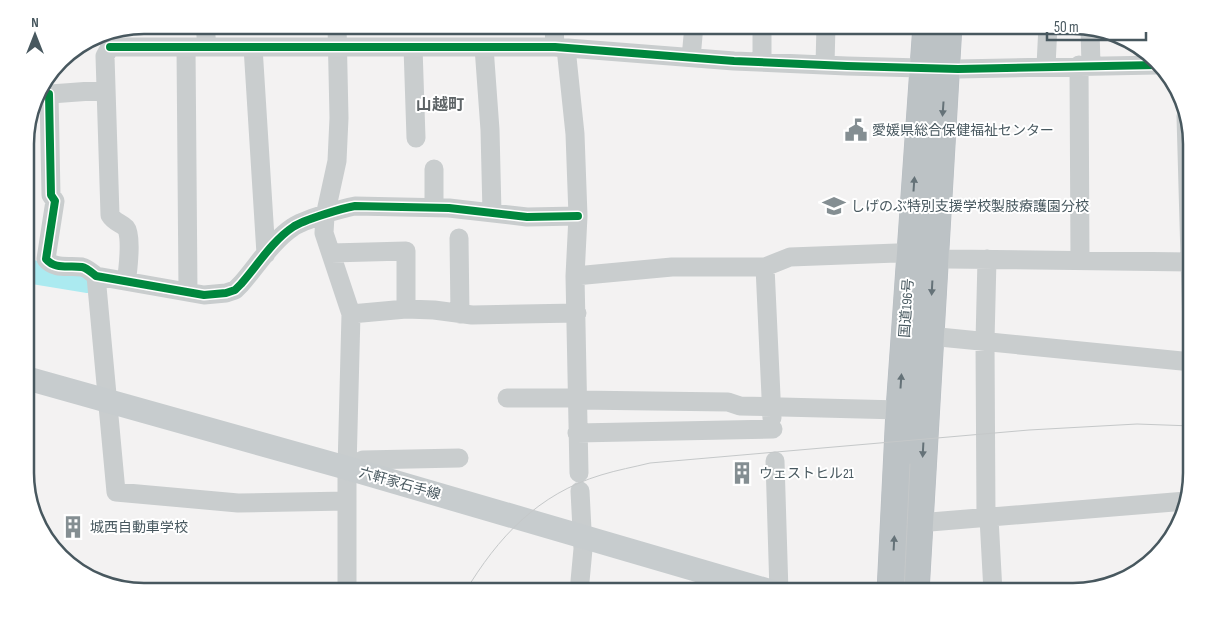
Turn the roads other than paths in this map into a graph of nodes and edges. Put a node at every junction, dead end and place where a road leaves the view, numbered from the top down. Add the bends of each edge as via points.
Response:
1 (205, 34) edge
2 (337, 34) edge
3 (556, 34) edge
4 (693, 34) edge
5 (762, 34) edge
6 (826, 34) edge
7 (928, 34) edge
8 (945, 34) edge
9 (1048, 34) edge
10 (1089, 35) edge
11 (116, 37) edge
12 (108, 40) edge
13 (186, 47) junction
14 (206, 47) junction
15 (253, 47) junction
16 (338, 47) junction
17 (413, 47) junction
18 (484, 47) junction
19 (560, 47) junction
20 (691, 58) junction
21 (762, 62) junction
22 (825, 64) junction
23 (1085, 65) junction
24 (1150, 65) edge
25 (1046, 66) junction
26 (934, 68) junction
27 (106, 90) junction
28 (45, 95) edge
29 (43, 101) edge
30 (416, 138) dead end
31 (434, 169) dead end
32 (434, 208) junction
33 (492, 213) junction
34 (325, 216) junction
35 (578, 216) junction
36 (459, 238) dead end
37 (331, 253) junction
38 (266, 254) junction
39 (922, 255) junction
40 (986, 259) junction
41 (1080, 260) junction
42 (1183, 262) edge
43 (765, 267) junction
44 (96, 276) junction
45 (574, 276) junction
46 (126, 281) junction
47 (188, 292) junction
48 (406, 309) junction
49 (577, 313) junction
50 (351, 314) junction
51 (460, 314) junction
52 (917, 335) junction
53 (984, 340) junction
54 (1183, 361) edge
55 (34, 381) edge
56 (34, 392) edge
57 (507, 398) dead end
58 (577, 399) junction
59 (771, 406) junction
60 (109, 408) junction
61 (900, 410) junction
62 (578, 434) junction
63 (459, 458) dead end
64 (775, 461) dead end
65 (347, 484) junction
66 (1179, 502) edge
67 (988, 518) junction
68 (918, 523) junction
69 (582, 542) junction
70 (347, 583) edge
71 (580, 583) edge
72 (704, 583) edge
73 (739, 583) edge
74 (778, 583) edge
75 (892, 583) edge
76 (915, 583) edge
77 (992, 583) edge

1 - 14 street
2 - 16 street
3 - 19 street
4 - 20 street
5 - 21 street
6 - 22 street
7 - 26 highway, 国道196号
8 - 26 highway, 国道196号
9 - 25 street
10 - 23 street
11 - 13 street
12 - 27 street via 105,56
13 - 14 street
13 - 47 street
14 - 15 street
15 - 16 street
15 - 38 street
16 - 17 street
16 - 34 street via 337,161
17 - 18 street
17 - 30 street
18 - 19 street
18 - 33 street
19 - 20 street
19 - 35 street via 575,134
20 - 21 street
21 - 22 street
22 - 26 street
23 - 24 street
23 - 25 street
23 - 41 street
25 - 26 street
26 - 39 highway, 国道196号
27 - 28 street
27 - 46 street via 110,215 128,232
29 - 44 street via 54,201 46,259 58,266 84,267
31 - 32 street
32 - 33 street
32 - 34 street via 355,206
33 - 35 street via 527,217
34 - 37 street via 324,233
34 - 38 street via 294,226
35 - 45 street
36 - 51 street
37 - 48 street via 406,251
37 - 50 street
38 - 47 street via 235,290 217,296
39 - 40 street
39 - 43 street via 790,257
39 - 52 highway, 国道196号
40 - 41 street
40 - 53 street
41 - 42 street
43 - 45 street via 672,267
43 - 59 street
44 - 46 street
44 - 60 street
45 - 49 street
46 - 47 street
48 - 50 street
48 - 51 street
49 - 51 street
49 - 58 street
50 - 65 street
52 - 53 street
61 -> 52 highway, 国道196号
52 -> 68 highway, 国道196号
53 - 54 street
53 - 67 street
55 - 60 main road, 六軒家石手線
56 - 60 main road, 六軒家石手線
57 - 58 street
58 - 59 street
58 - 62 street
59 - 61 street
59 - 62 street via 773,436
60 - 65 main road, 六軒家石手線
60 - 65 street via 116,492 238,503
75 -> 61 highway, 国道196号
62 - 69 street
63 - 65 street via 363,460
64 - 74 street
65 - 69 main road, 六軒家石手線
65 - 70 street
66 - 67 street
67 - 68 street
67 - 77 street
68 - 76 highway, 国道196号
69 - 71 street
69 - 72 main road, 六軒家石手線
69 - 73 main road, 六軒家石手線

